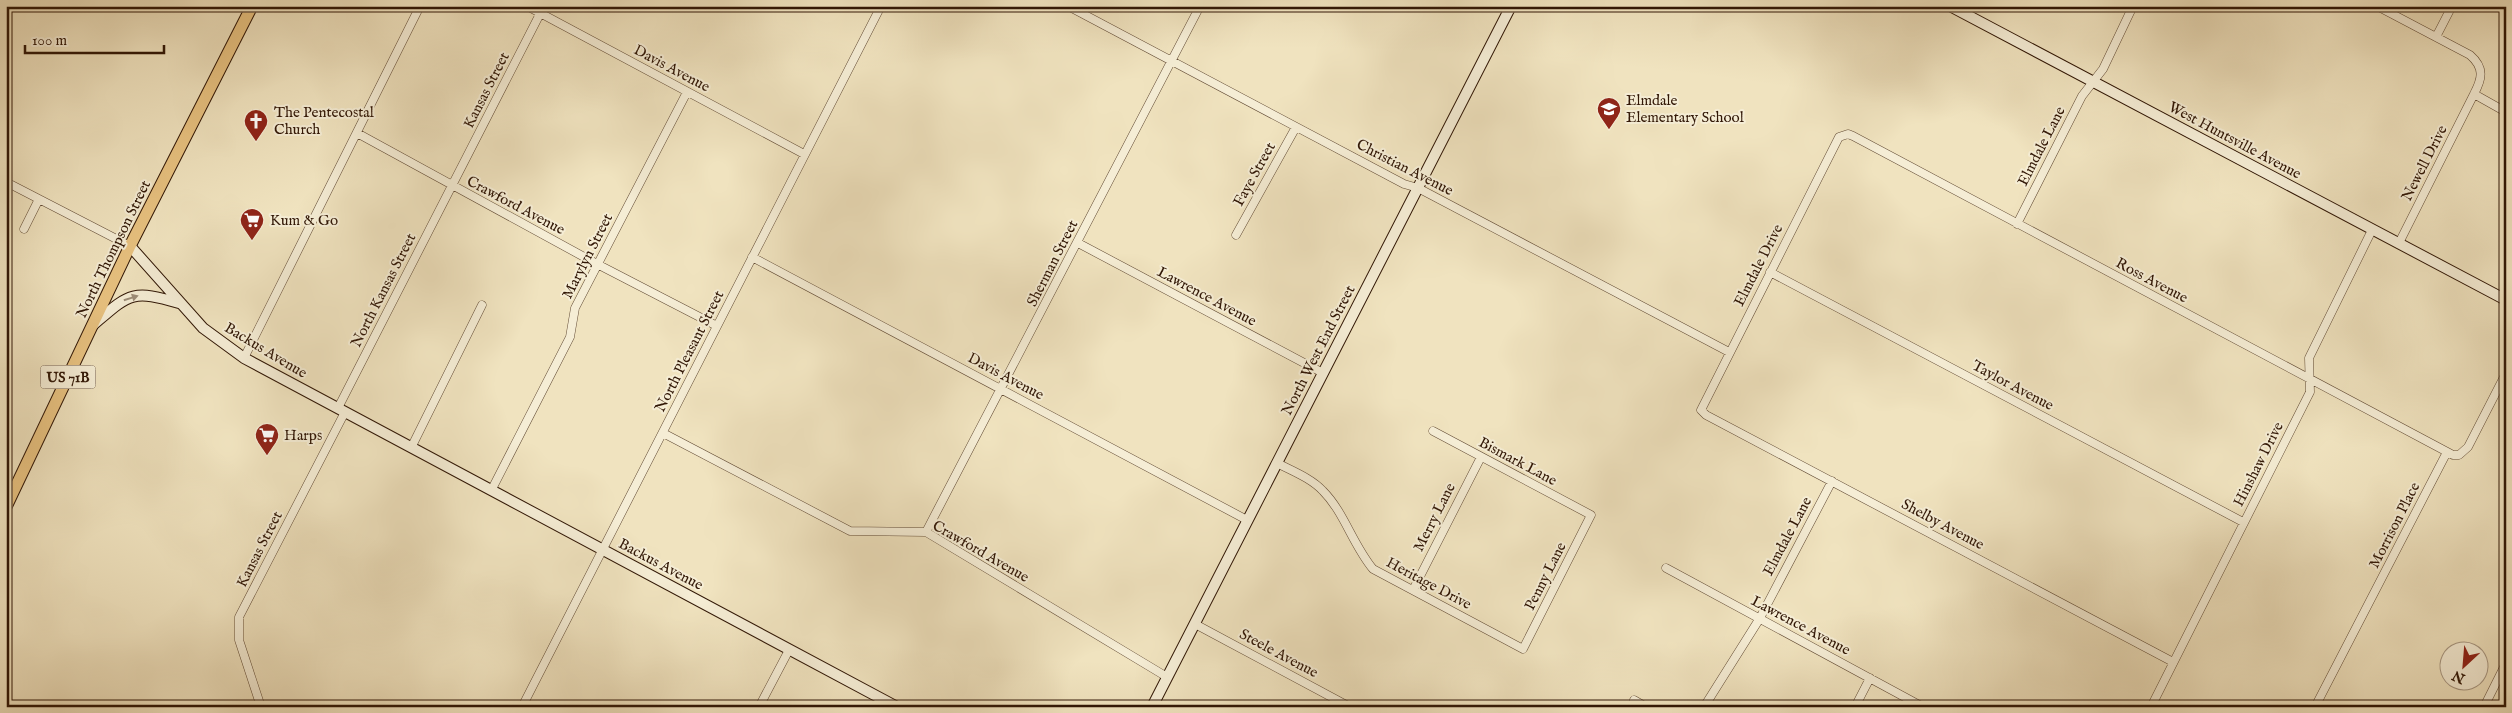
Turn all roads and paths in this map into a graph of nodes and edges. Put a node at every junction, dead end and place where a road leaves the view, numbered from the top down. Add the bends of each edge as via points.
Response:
1 (252, 6) edge
2 (420, 6) edge
3 (527, 6) edge
4 (881, 6) edge
5 (1068, 6) edge
6 (1200, 6) edge
7 (1511, 6) edge
8 (1950, 6) edge
9 (2133, 6) edge
10 (2377, 6) edge
11 (2452, 6) edge
12 (542, 10) edge
13 (2436, 37) junction
14 (1172, 61) junction
15 (2093, 82) junction
16 (687, 92) junction
17 (2474, 94) junction
18 (2506, 112) edge
19 (1296, 127) junction
20 (357, 133) junction
21 (1843, 135) joint
22 (804, 154) junction
23 (6, 182) edge
24 (452, 186) junction
25 (1418, 188) junction
26 (39, 199) junction
27 (2017, 224) junction
28 (24, 229) dead end
29 (2372, 230) junction
30 (1236, 235) dead end
31 (1078, 243) junction
32 (2399, 243) junction
33 (130, 246) junction
34 (752, 257) junction
35 (598, 264) junction
36 (1770, 272) junction
37 (2506, 300) edge
38 (179, 303) junction
39 (482, 306) dead end
40 (92, 326) junction
41 (717, 326) junction
42 (1729, 352) junction
43 (244, 358) junction
44 (1323, 373) junction
45 (2506, 374) edge
46 (2310, 379) junction
47 (1002, 389) junction
48 (342, 410) junction
49 (1701, 410) joint
50 (1433, 431) dead end
51 (663, 433) junction
52 (412, 446) junction
53 (2447, 452) junction
54 (1481, 457) junction
55 (1276, 463) junction
56 (1832, 481) junction
57 (492, 489) junction
58 (6, 507) edge
59 (1591, 515) joint
60 (1247, 520) junction
61 (2243, 522) junction
62 (926, 532) junction
63 (602, 549) junction
64 (1666, 568) dead end
65 (1413, 590) junction
66 (1760, 618) junction
67 (1195, 624) junction
68 (1523, 649) joint
69 (789, 650) junction
70 (2173, 662) junction
71 (2506, 664) edge
72 (2503, 676) edge
73 (1167, 677) junction
74 (1870, 678) junction
75 (1634, 700) dead end
76 (261, 707) edge
77 (522, 707) edge
78 (759, 707) edge
79 (897, 707) edge
80 (1152, 707) edge
81 (1350, 707) edge
82 (1646, 707) edge
83 (1704, 707) edge
84 (1855, 707) edge
85 (1923, 707) edge
86 (2151, 707) edge
87 (2315, 707) edge
88 (2484, 707) edge

1 - 33 main road, North Thompson Street / US 71B
2 - 20 street
3 - 12 street, Davis Avenue
4 - 22 street, North Pleasant Street
5 - 14 street, Christian Avenue
6 - 14 street, Sherman Street
7 - 25 street, North West End Street
8 - 15 street, West Huntsville Avenue
9 - 15 street, Elmdale Lane via 2103,69
10 - 13 street
11 - 13 street
12 - 16 street, Davis Avenue
12 - 24 street, Kansas Street
13 - 17 street, Newell Drive via 2470,55 2480,66 2482,74
14 - 19 street, Christian Avenue
14 - 31 street, Sherman Street
15 - 27 street, Elmdale Lane via 2082,96
15 - 29 street, West Huntsville Avenue
16 - 22 street, Davis Avenue
16 - 35 street, Marylyn Street
17 - 18 street
17 - 32 street, Newell Drive
19 - 25 street, Christian Avenue via 1404,184
19 - 30 street, Faye Street
20 - 24 street, Crawford Avenue
20 - 43 street
21 - 27 street, Ross Avenue via 1853,136
21 - 36 street, Elmdale Drive
22 - 34 street, North Pleasant Street
23 - 26 street
24 - 35 street, Crawford Avenue
24 - 48 street, North Kansas Street
25 - 42 street, Christian Avenue
25 - 44 street, North West End Street
26 - 28 street
26 - 33 street
27 - 46 street, Ross Avenue
29 - 32 street, West Huntsville Avenue
29 - 46 street, Hinshaw Drive via 2309,358
31 - 44 street, Lawrence Avenue
31 - 47 street, Sherman Street
32 - 37 street, West Huntsville Avenue
33 - 38 street, Backus Avenue
33 - 40 main road, North Thompson Street / US 71B
34 - 41 street, North Pleasant Street
34 - 47 street, Davis Avenue
35 - 41 street, Crawford Avenue
35 - 57 street, Marylyn Street via 575,308 570,337
36 - 42 street, Elmdale Drive
36 - 61 street, Taylor Avenue
40 -> 38 street via 124,299 136,295
38 - 43 street, Backus Avenue via 202,328
39 - 52 street
40 - 58 main road, North Thompson Street / US 71B
41 - 51 street, North Pleasant Street
42 - 49 street, Elmdale Drive
43 - 48 street, Backus Avenue
44 - 55 street, North West End Street
45 - 53 street via 2464,452 2453,455
46 - 53 street, Ross Avenue
46 - 61 street, Hinshaw Drive via 2310,392
47 - 60 street, Davis Avenue
47 - 62 street, Sherman Street
48 - 52 street, Backus Avenue
48 - 76 street, Kansas Street via 239,617 239,640
49 - 56 street, Shelby Avenue
50 - 54 street, Bismark Lane
51 - 62 street, Crawford Avenue via 850,531
51 - 63 street, North Pleasant Street
52 - 57 street, Backus Avenue
53 - 87 street, Morrison Place
54 - 59 street, Bismark Lane
54 - 65 street, Merry Lane
55 - 60 street, North West End Street
55 - 65 street, Heritage Drive via 1323,490 1373,569
56 - 66 street, Elmdale Lane
56 - 70 street, Shelby Avenue
57 - 63 street, Backus Avenue
59 - 68 street, Penny Lane
60 - 67 street, North West End Street
61 - 70 street, Hinshaw Drive
62 - 73 street, Crawford Avenue
63 - 69 street, Backus Avenue
63 - 77 street, North Pleasant Street
64 - 66 street, Lawrence Avenue
65 - 68 street, Heritage Drive
66 - 74 street, Lawrence Avenue
66 - 83 street, Elmdale Lane
67 - 73 street, North West End Street
67 - 81 street, Steele Avenue
69 - 78 street
69 - 79 street, Backus Avenue
70 - 86 street, Hinshaw Drive
71 - 72 street
72 - 88 street
73 - 80 street, North West End Street
74 - 84 street
74 - 85 street, Lawrence Avenue
75 - 82 street

